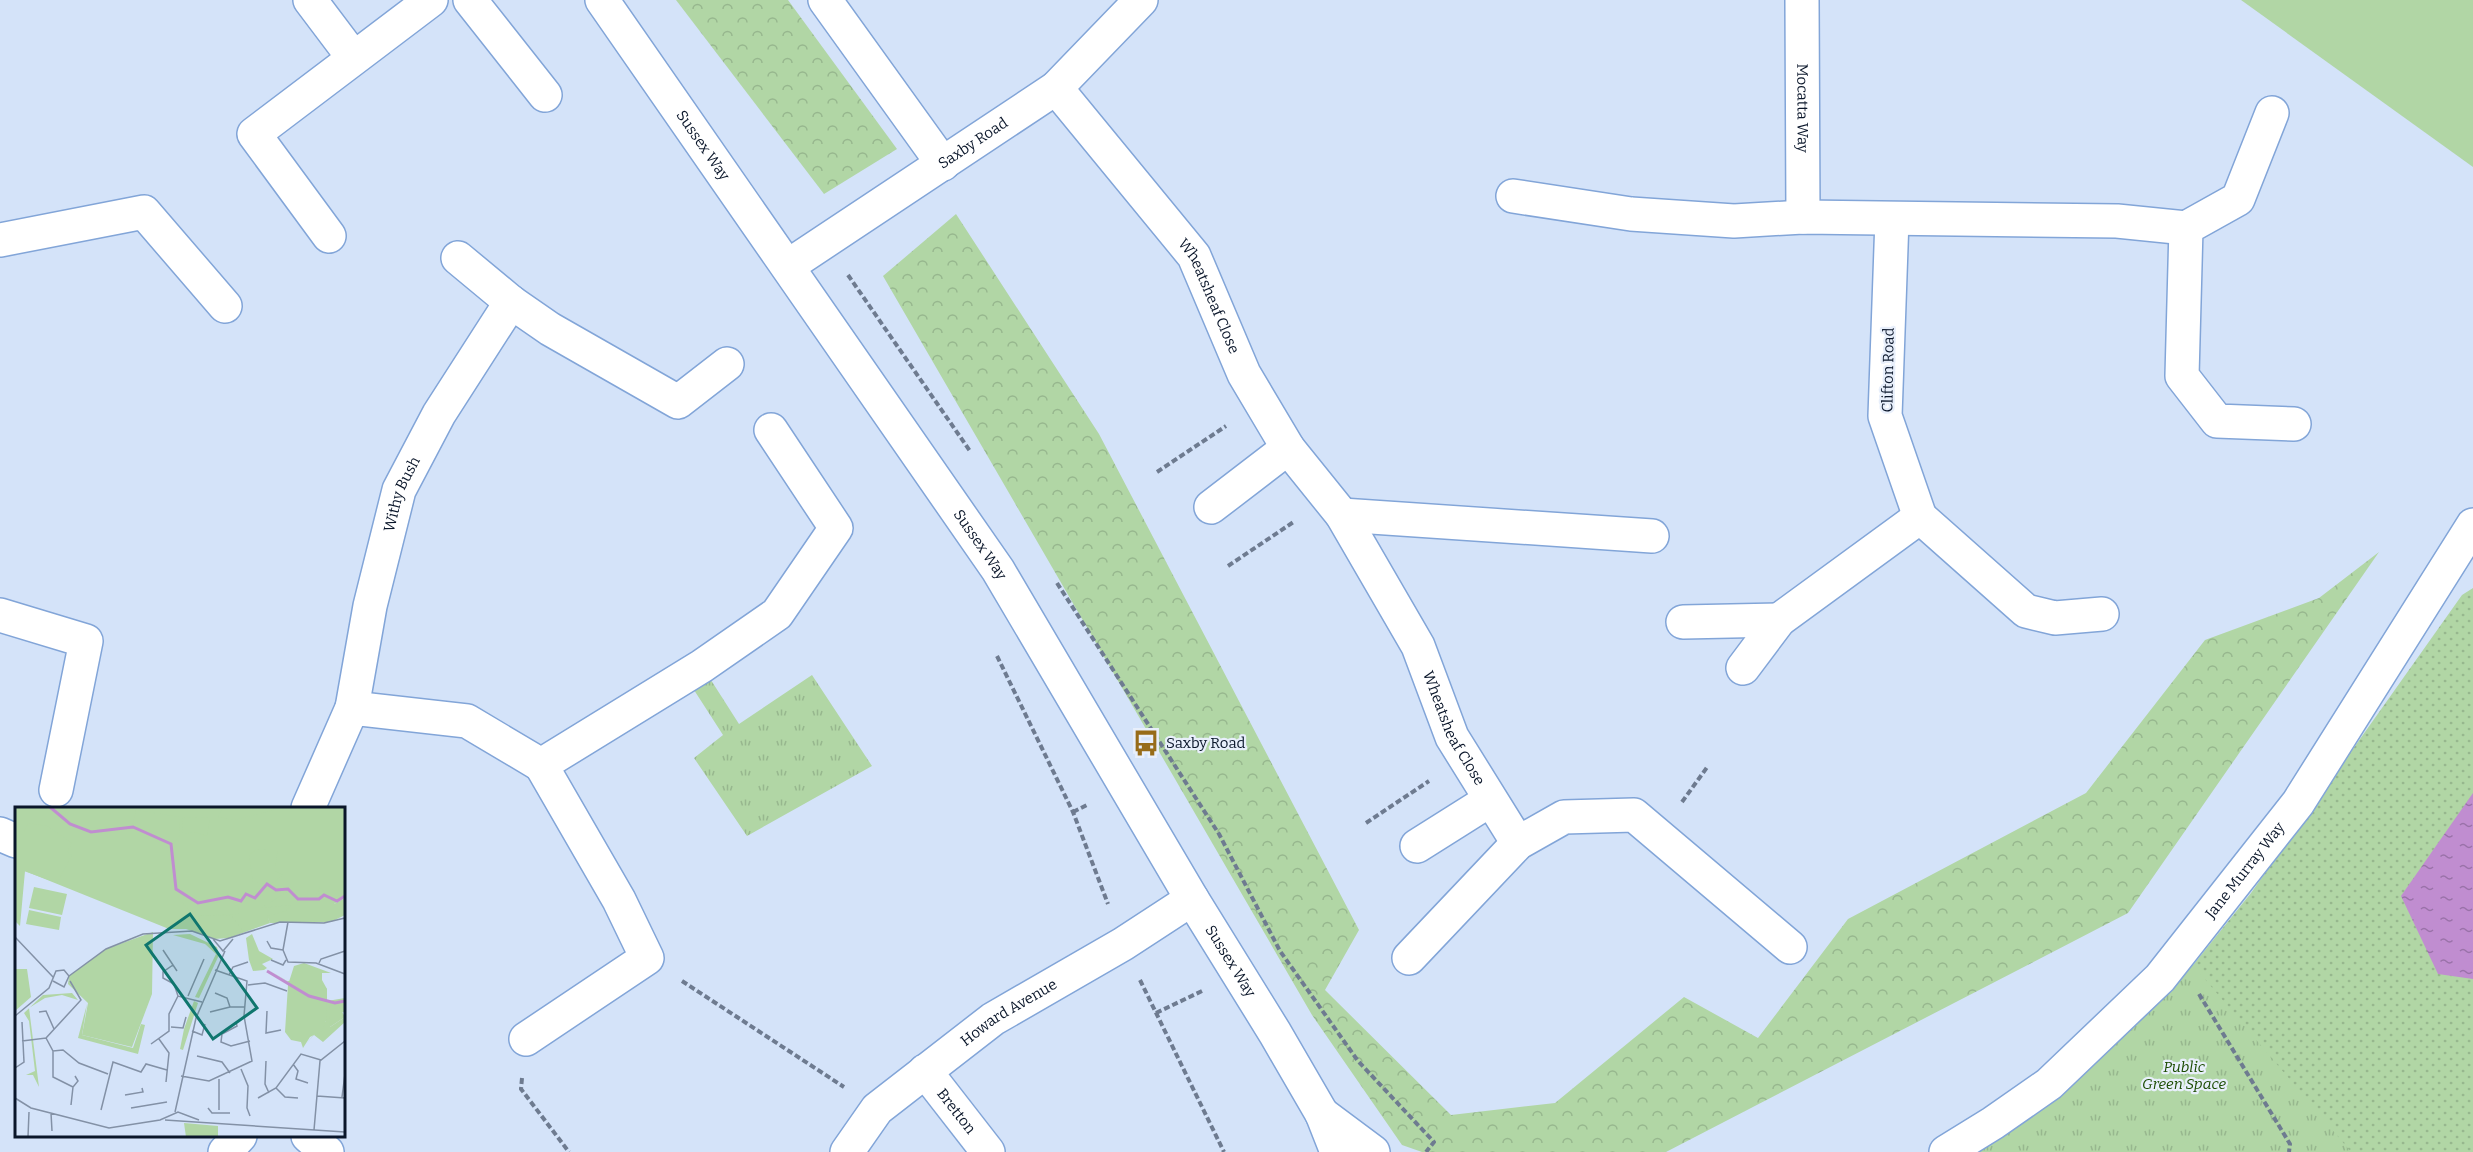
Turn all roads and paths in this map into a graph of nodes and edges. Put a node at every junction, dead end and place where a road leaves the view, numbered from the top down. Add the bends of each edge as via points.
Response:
1 (310, 0) edge
2 (431, 0) edge
3 (470, 0) edge
4 (602, 0) edge
5 (825, 0) edge
6 (1141, 0) edge
7 (1802, 0) edge
8 (353, 57) junction
9 (1056, 88) junction
10 (545, 96) dead end
11 (2272, 113) dead end
12 (943, 164) junction
13 (1513, 196) dead end
14 (1803, 217) junction
15 (1892, 219) junction
16 (2186, 228) junction
17 (329, 236) dead end
18 (0, 240) edge
19 (458, 258) dead end
20 (788, 266) junction
21 (512, 302) junction
22 (225, 306) dead end
23 (727, 364) dead end
24 (1260, 402) junction
25 (2294, 424) dead end
26 (771, 430) dead end
27 (1288, 448) junction
28 (1156, 472) dead end
29 (1211, 507) dead end
30 (1335, 508) junction
31 (1920, 517) junction
32 (2473, 525) edge
33 (1652, 536) dead end
34 (1228, 566) dead end
35 (2102, 614) dead end
36 (10, 618) edge
37 (1779, 620) junction
38 (1683, 622) dead end
39 (1743, 668) dead end
40 (352, 708) junction
41 (1170, 757) dead end
42 (1464, 757) junction
43 (541, 765) junction
44 (56, 790) dead end
45 (1490, 800) junction
46 (308, 807) edge
47 (1073, 812) dead end
48 (1366, 823) dead end
49 (0, 834) edge
50 (15, 841) edge
51 (1518, 843) junction
52 (1417, 846) dead end
53 (1192, 899) junction
54 (1123, 944) junction
55 (1790, 946) dead end
56 (2177, 957) junction
57 (647, 958) junction
58 (1409, 958) dead end
59 (526, 1039) joint
60 (925, 1071) junction
61 (877, 1109) junction
62 (1322, 1114) junction
63 (239, 1137) edge
64 (309, 1137) edge
65 (225, 1152) edge
66 (327, 1152) edge
67 (568, 1152) edge
68 (847, 1152) edge
69 (988, 1152) edge
70 (1224, 1152) edge
71 (1337, 1152) edge
72 (1373, 1152) edge
73 (1426, 1152) edge
74 (1946, 1152) edge
75 (2289, 1152) edge

1 - 8 street
2 - 8 street
3 - 10 street
4 - 20 street, Sussex Way
5 - 12 street
6 - 9 street, Saxby Road
7 - 14 street, Mocatta Way
8 - 17 street via 255,134
9 - 12 street, Saxby Road
9 - 24 street, Wheatsheaf Close via 1194,256 1244,374
11 - 16 street via 2238,199
12 - 20 street, Saxby Road
13 - 14 street via 1631,214 1734,221
14 - 15 street
15 - 16 street via 2117,221
15 - 31 street, Clifton Road via 1885,416
16 - 25 street via 2182,376 2217,421
18 - 22 street via 144,212
19 - 21 street
20 - 53 street, Sussex Way via 998,570
21 - 23 street via 550,329 678,402
21 - 40 street, Withy Bush via 439,414 399,490 370,606
24 - 27 street, Wheatsheaf Close
24 - 28 path
26 - 43 street via 836,528 777,614 702,666
27 - 29 street
27 - 30 street, Wheatsheaf Close
30 - 33 street
30 - 34 path
30 - 42 street, Wheatsheaf Close via 1418,646 1452,737
31 - 35 street via 2026,611 2055,618
31 - 37 street
32 - 56 street, Jane Murray Way via 2298,803
36 - 44 street via 86,641
37 - 38 street
37 - 39 street
40 - 43 street via 467,721
40 - 46 street, Withy Bush
41 - 73 path via 1219,834 1280,951 1358,1060 1434,1142
42 - 45 street, Wheatsheaf Close
42 - 48 path
43 - 57 street via 619,900
45 - 51 street, Wheatsheaf Close
45 - 52 street
47 - 54 path
49 - 50 street
51 - 55 street via 1564,817 1634,815
51 - 58 street
53 - 54 street, Howard Avenue
53 - 62 street, Sussex Way
54 - 60 street, Howard Avenue via 993,1019
54 - 70 path
56 - 74 street, Jane Murray Way via 2049,1084
56 - 75 path via 2290,1144
57 - 59 street
57 - 61 path
59 - 67 path via 521,1089
60 - 61 street, Howard Avenue
60 - 69 street, Bretton
61 - 68 street, Howard Avenue
62 - 71 street, Sussex Way
62 - 72 street, Sussex Way
63 - 65 street
64 - 66 street

